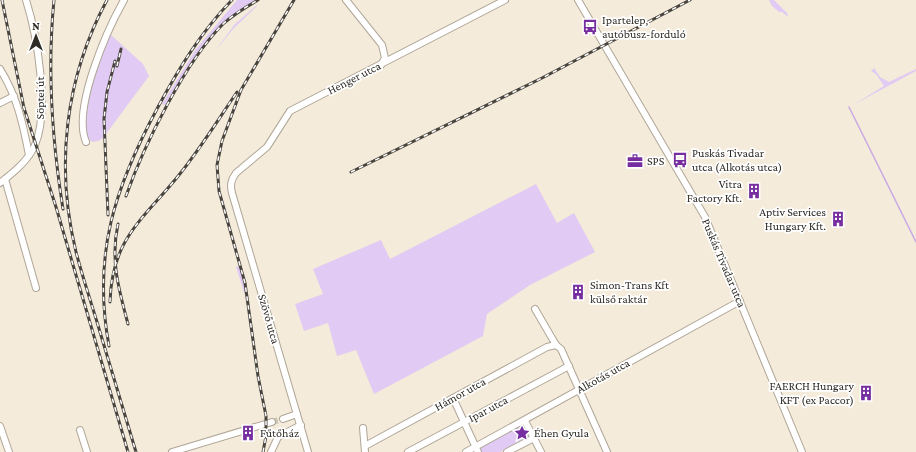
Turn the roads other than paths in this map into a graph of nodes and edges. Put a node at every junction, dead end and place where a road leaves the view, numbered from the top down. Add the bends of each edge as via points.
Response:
1 (26, 0) edge
2 (124, 0) edge
3 (346, 0) edge
4 (505, 0) edge
5 (578, 0) edge
6 (381, 65) junction
7 (0, 69) edge
8 (14, 96) junction
9 (0, 103) edge
10 (86, 142) dead end
11 (28, 156) junction
12 (2, 181) edge
13 (231, 187) joint
14 (36, 288) dead end
15 (740, 301) junction
16 (535, 309) dead end
17 (556, 345) junction
18 (568, 366) junction
19 (578, 390) junction
20 (453, 398) junction
21 (297, 414) junction
22 (283, 419) tunnel mouth
23 (525, 420) junction
24 (272, 422) tunnel mouth
25 (464, 422) junction
26 (301, 425) junction
27 (0, 426) edge
28 (363, 428) dead end
29 (80, 430) dead end
30 (534, 438) junction
31 (365, 449) edge
32 (476, 449) edge
33 (9, 452) edge
34 (87, 452) edge
35 (172, 452) edge
36 (271, 452) edge
37 (308, 452) edge
38 (408, 452) edge
39 (466, 452) edge
40 (507, 452) edge
41 (540, 452) edge
42 (607, 452) edge
43 (802, 452) edge

1 - 11 street, Söptei út via 38,51 40,91 39,132
2 - 10 street via 101,46 92,76 82,121
3 - 6 street via 382,45 384,58
4 - 6 street, Henger utca
5 - 15 street, Puskás Tivadar utca via 695,199
6 - 13 street, Henger utca via 290,111 263,152 236,173
7 - 8 street
8 - 9 street
8 - 11 street via 24,126
11 - 12 street, Söptei út
12 - 14 street
13 - 21 street, Szövő utca
15 - 19 street, Alkotás utca
15 - 43 street, Puskás Tivadar utca
16 - 17 street
17 - 18 street via 561,349
17 - 20 street, Hámor utca via 547,347
18 - 19 street
18 - 25 street, Ipar utca
19 - 23 street, Alkotás utca
19 - 42 street
20 - 25 street
20 - 31 street, Hámor utca
21 - 22 street
21 - 26 street, Szövő utca
23 - 30 street
23 - 32 street, Alkotás utca
24 - 35 street
25 - 32 street
25 - 38 street, Ipar utca
26 - 36 street via 278,437
26 - 37 street, Szövő utca
27 - 33 street
28 - 31 street
29 - 34 street
30 - 40 street
30 - 41 street
32 - 39 street, Alkotás utca

